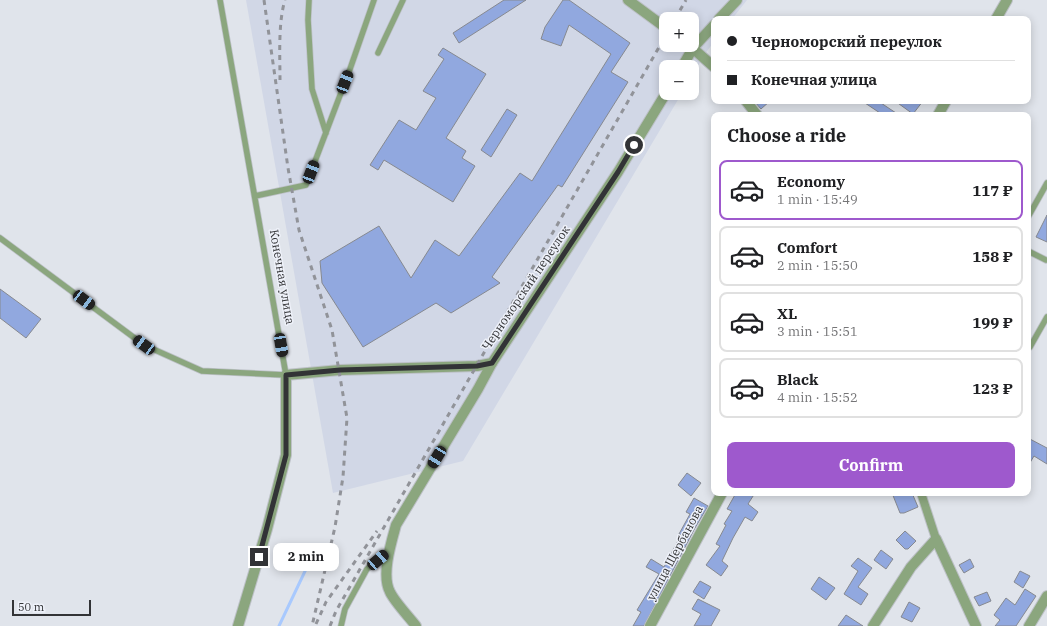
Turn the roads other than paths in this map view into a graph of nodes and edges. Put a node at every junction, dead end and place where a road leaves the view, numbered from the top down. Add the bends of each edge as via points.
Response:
1 (220, 0) edge
2 (309, 0) edge
3 (374, 0) edge
4 (403, 0) edge
5 (628, 0) edge
6 (737, 0) edge
7 (1007, 0) edge
8 (723, 16) edge
9 (998, 16) edge
10 (659, 23) edge
11 (711, 28) edge
12 (699, 39) edge
13 (697, 52) edge
14 (378, 53) dead end
15 (711, 64) edge
16 (662, 100) edge
17 (748, 104) edge
18 (755, 112) edge
19 (326, 133) junction
20 (1047, 183) edge
21 (254, 196) junction
22 (1031, 212) edge
23 (0, 238) edge
24 (1031, 252) edge
25 (1046, 260) edge
26 (1047, 317) edge
27 (1031, 345) edge
28 (492, 363) junction
29 (286, 375) junction
30 (720, 496) edge
31 (922, 496) edge
32 (936, 539) junction
33 (389, 550) junction
34 (1047, 596) edge
35 (238, 626) edge
36 (342, 626) edge
37 (416, 626) edge
38 (650, 626) edge
39 (873, 626) edge
40 (976, 626) edge
41 (1029, 626) edge

1 - 21 lane, Конечная улица
2 - 19 lane via 312,89
3 - 19 lane
4 - 14 lane
5 - 10 street
6 - 8 street
7 - 9 street
11 - 12 street
13 - 15 street
16 - 28 street, Черноморский переулок via 618,172
17 - 18 street
19 - 21 lane via 306,185
20 - 22 lane
21 - 29 lane, Конечная улица
23 - 29 lane via 144,345 202,371
24 - 25 lane
26 - 27 lane
28 - 29 street, Черноморский переулок via 477,366 340,370
28 - 33 street via 396,525
29 - 35 street, Конечная улица via 286,455
30 - 38 street, улица Щербанова
31 - 32 street
32 - 39 street via 911,567
32 - 40 street
33 - 36 lane via 367,569 345,609
33 - 37 street via 386,573 389,592
34 - 41 street

